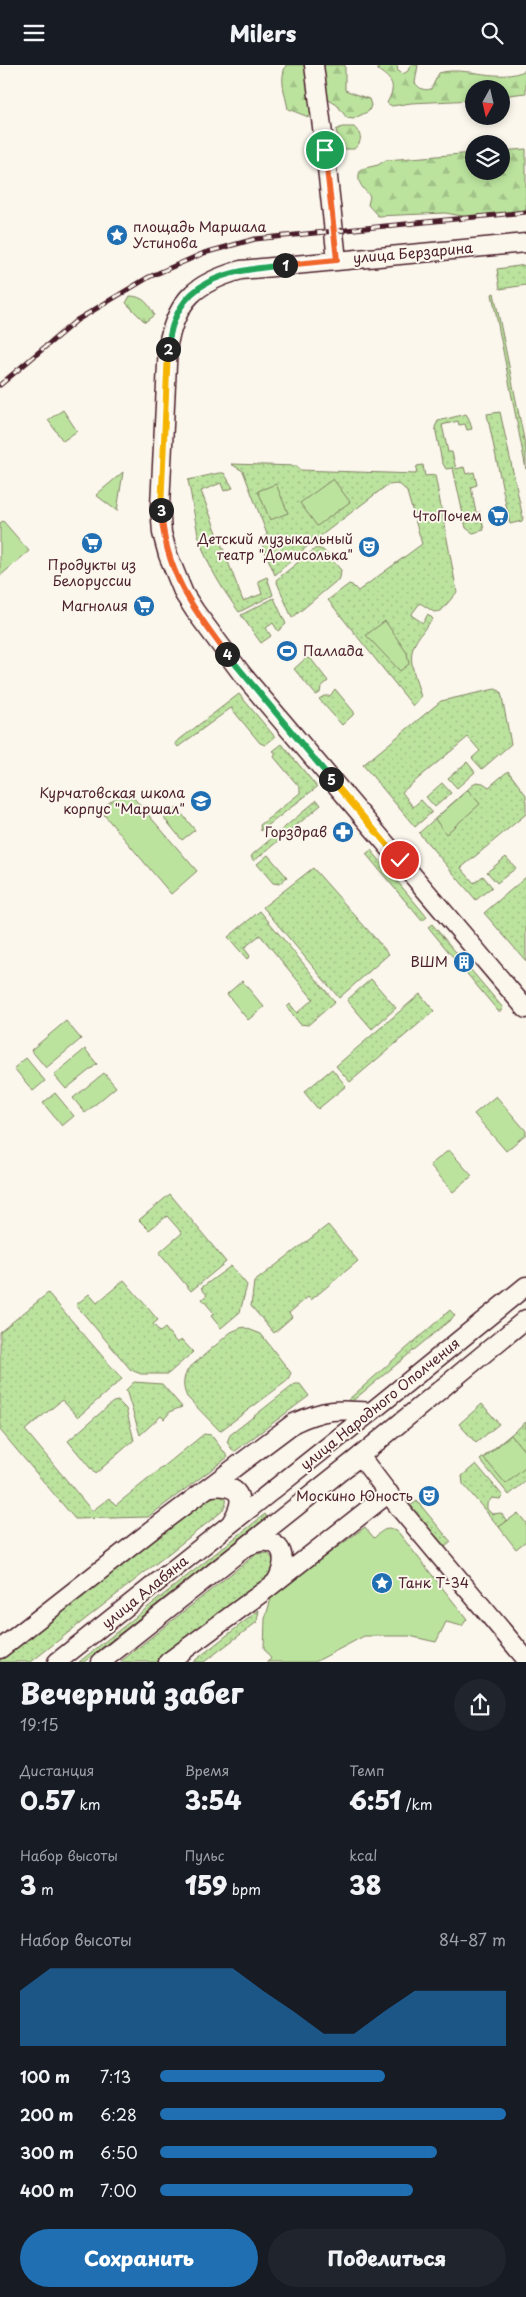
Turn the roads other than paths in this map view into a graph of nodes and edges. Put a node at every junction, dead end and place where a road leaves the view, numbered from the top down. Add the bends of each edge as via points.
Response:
1 (314, 65) edge
2 (526, 243) edge
3 (337, 260) junction
4 (526, 1009) edge
5 (526, 1286) edge
6 (526, 1319) edge
7 (371, 1413) junction
8 (360, 1456) junction
9 (211, 1487) junction
10 (388, 1493) junction
11 (232, 1521) junction
12 (244, 1548) junction
13 (277, 1580) junction
14 (0, 1649) edge
15 (526, 1659) edge
16 (57, 1662) edge
17 (101, 1662) edge
18 (168, 1662) edge

1 - 3 street
2 - 3 street, улица Берзарина
3 - 4 street, улица Берзарина via 241,270 196,288 182,304 172,324 166,374 160,506 162,533 176,578 195,611 242,674
5 - 7 street, улица Народного Ополчения
6 - 8 street, улица Народного Ополчения
7 - 9 street via 338,1409 294,1423
7 - 11 street, улица Народного Ополчения
8 - 10 street
8 - 12 street, улица Народного Ополчения
9 - 11 street via 235,1489 239,1495 238,1511
9 - 14 street via 156,1526
10 - 13 street
10 - 15 street
11 - 16 street, улица Алабяна
12 - 13 street via 262,1542 276,1545 284,1557
12 - 17 street, улица Алабяна
13 - 18 street

